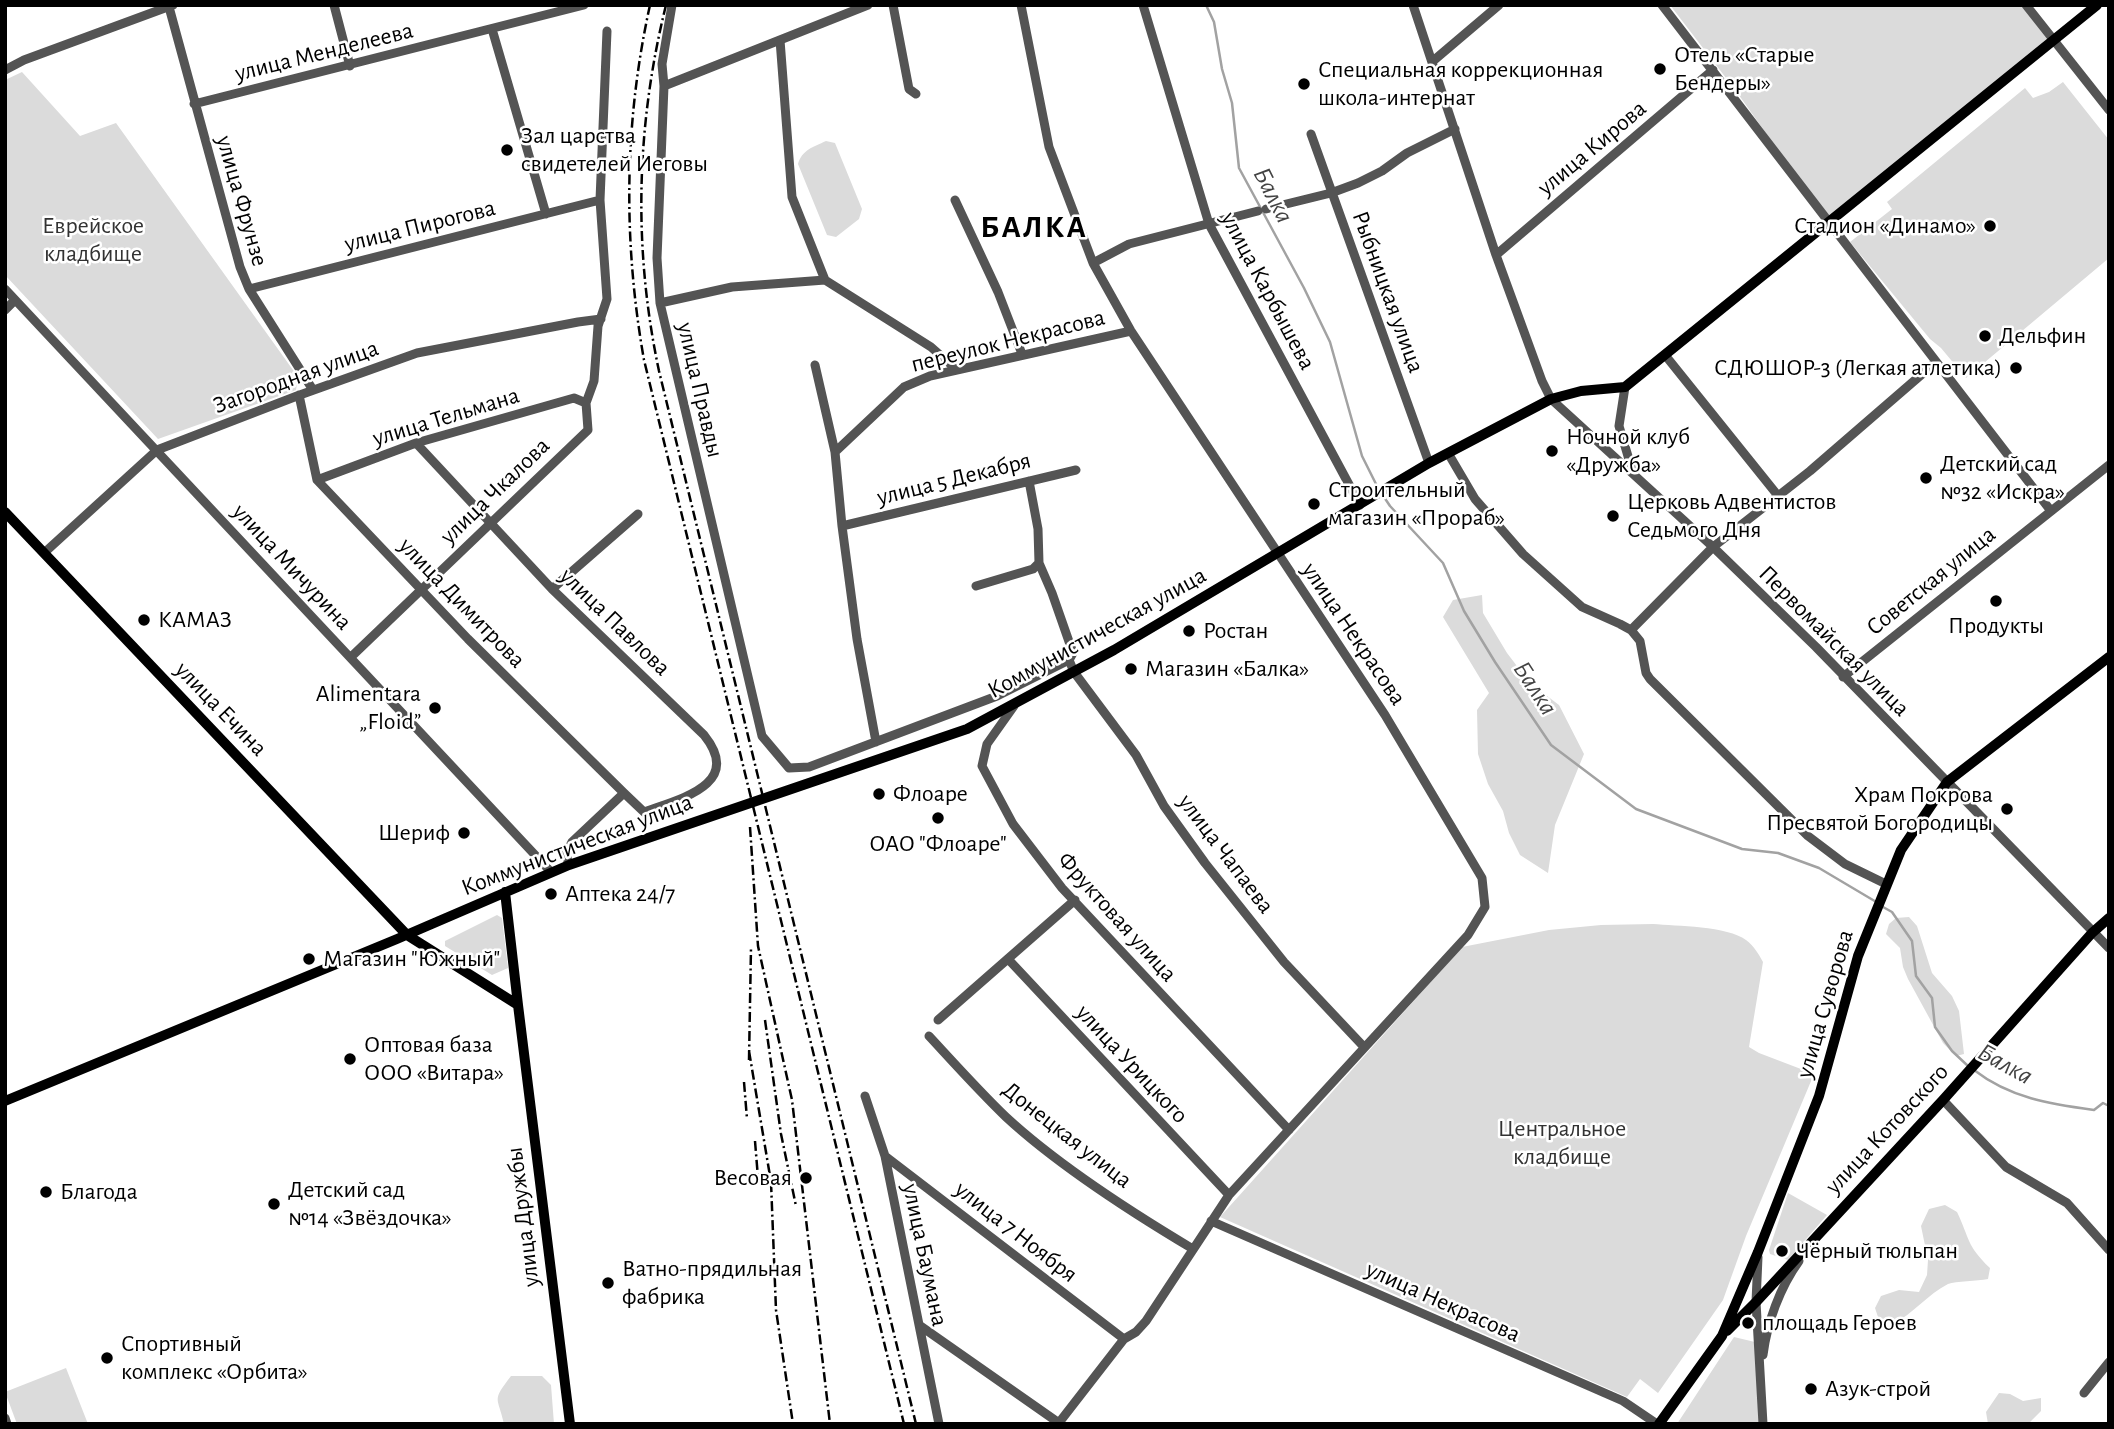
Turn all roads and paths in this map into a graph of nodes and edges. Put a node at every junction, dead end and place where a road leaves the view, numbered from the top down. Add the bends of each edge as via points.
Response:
1 (334, 5) edge
2 (584, 5) edge
3 (672, 5) edge
4 (868, 5) edge
5 (893, 5) edge
6 (1021, 5) edge
7 (1143, 5) edge
8 (1413, 5) edge
9 (1499, 5) edge
10 (1662, 5) edge
11 (2026, 5) edge
12 (2097, 5) edge
13 (171, 6) edge
14 (492, 29) junction
15 (607, 30) dead end
16 (780, 40) junction
17 (2054, 41) junction
18 (1433, 61) junction
19 (350, 65) junction
20 (5, 70) edge
21 (1713, 70) junction
22 (664, 86) junction
23 (916, 94) dead end
24 (194, 104) junction
25 (2109, 110) edge
26 (1455, 129) junction
27 (1311, 134) dead end
28 (1331, 193) junction
29 (600, 200) junction
30 (955, 200) dead end
31 (546, 214) junction
32 (1829, 222) junction
33 (1209, 224) junction
34 (1496, 255) junction
35 (1093, 263) junction
36 (825, 280) junction
37 (5, 289) edge
38 (249, 289) junction
39 (15, 300) junction
40 (660, 303) junction
41 (5, 310) edge
42 (601, 319) junction
43 (1131, 331) junction
44 (1022, 354) junction
45 (1665, 355) junction
46 (1936, 362) junction
47 (816, 365) dead end
48 (957, 370) junction
49 (1625, 387) junction
50 (313, 390) junction
51 (299, 395) junction
52 (1551, 399) junction
53 (586, 403) junction
54 (416, 443) junction
55 (157, 450) junction
56 (835, 452) junction
57 (1448, 453) junction
58 (1429, 463) junction
59 (2109, 464) edge
60 (1076, 470) dead end
61 (1633, 475) junction
62 (317, 480) junction
63 (1029, 481) junction
64 (1779, 497) junction
65 (1360, 505) junction
66 (2051, 511) junction
67 (5, 512) edge
68 (638, 514) dead end
69 (490, 523) junction
70 (842, 526) junction
71 (1713, 547) junction
72 (44, 553) junction
73 (1277, 554) junction
74 (1039, 563) junction
75 (976, 586) dead end
76 (421, 589) junction
77 (552, 589) junction
78 (1631, 630) junction
79 (351, 657) junction
80 (2109, 657) edge
81 (1069, 660) junction
82 (1074, 672) junction
83 (1843, 677) junction
84 (1014, 706) junction
85 (876, 742) junction
86 (1947, 782) junction
87 (624, 793) junction
88 (644, 812) joint
89 (569, 865) junction
90 (551, 872) junction
91 (1886, 884) junction
92 (505, 892) junction
93 (1075, 900) junction
94 (2109, 918) edge
95 (2092, 933) junction
96 (407, 935) junction
97 (2109, 948) edge
98 (1008, 959) junction
99 (518, 1005) junction
100 (938, 1020) dead end
101 (929, 1035) dead end
102 (1364, 1047) junction
103 (865, 1096) dead end
104 (1943, 1100) junction
105 (5, 1101) edge
106 (1289, 1130) junction
107 (885, 1156) junction
108 (1229, 1195) junction
109 (1211, 1221) junction
110 (1823, 1229) junction
111 (1193, 1249) junction
112 (2109, 1250) edge
113 (1758, 1252) junction
114 (1756, 1302) junction
115 (919, 1325) junction
116 (1722, 1336) junction
117 (1124, 1339) junction
118 (2109, 1362) edge
119 (1760, 1381) junction
120 (2084, 1393) dead end
121 (5, 1418) edge
122 (1058, 1423) edge
123 (7, 1424) edge
124 (570, 1424) edge
125 (939, 1424) edge
126 (1658, 1424) edge
127 (1763, 1424) edge

1 - 19 street
2 - 14 street, улица Менделеева
3 - 22 street, улица Правды via 662,64
4 - 16 street
5 - 23 street via 909,89
6 - 35 street, улица Некрасова via 1049,147
7 - 33 street, улица Карбышева
8 - 18 street, Первомайская улица
9 - 18 street
10 - 21 street
11 - 17 street
12 - 17 main road
13 - 20 street
13 - 24 street, улица Фрунзе
14 - 19 street, улица Менделеева
14 - 31 street
15 - 29 street
16 - 22 street
16 - 36 street via 792,197
17 - 25 street
17 - 32 main road
18 - 26 street, Первомайская улица
19 - 24 street, улица Менделеева
21 - 32 street
21 - 34 street, улица Кирова
22 - 40 street, улица Правды via 657,258
24 - 38 street, улица Фрунзе
26 - 28 street via 1382,171
26 - 34 street, Первомайская улица
27 - 28 street, Рыбницкая улица
28 - 33 street
28 - 58 street, Рыбницкая улица
29 - 31 street, улица Пирогова
29 - 42 street via 607,291
30 - 44 street
31 - 38 street, улица Пирогова
32 - 45 main road
32 - 46 street
33 - 35 street via 1129,244
33 - 65 street, улица Карбышева
34 - 52 street, Первомайская улица
35 - 43 street, улица Некрасова
36 - 40 street via 732,286
36 - 48 street via 921,340
37 - 39 street, улица Мичурина
38 - 50 street, улица Фрунзе
39 - 41 street
39 - 55 street, улица Мичурина
40 - 85 street, улица Правды via 762,736 789,768 809,767
42 - 50 street, Загородная улица via 417,354
42 - 53 street via 594,381
43 - 44 street, переулок Некрасова
43 - 73 street, улица Некрасова
44 - 48 street, переулок Некрасова
45 - 49 main road
45 - 64 street
46 - 64 street
46 - 66 street
47 - 56 street
48 - 56 street, переулок Некрасова via 904,387
49 - 52 main road, Коммунистическая улица
49 - 61 street via 1619,426
50 - 51 street, Загородная улица
51 - 55 street, Загородная улица
51 - 62 street
52 - 57 main road, Коммунистическая улица
52 - 61 street, Первомайская улица
53 - 54 street, улица Тельмана via 574,398
53 - 69 street, улица Чкалова via 588,430
54 - 62 street, улица Тельмана
54 - 69 street, улица Павлова
55 - 72 street, Загородная улица
55 - 79 street, улица Мичурина
56 - 70 street
57 - 58 main road, Коммунистическая улица
57 - 78 street via 1475,499 1523,554 1582,607
58 - 65 main road, Коммунистическая улица
59 - 66 street, Советская улица
60 - 63 street, улица 5 Декабря
61 - 71 street, Первомайская улица
62 - 76 street, улица Димитрова
63 - 70 street, улица 5 Декабря
63 - 74 street
64 - 71 street
65 - 73 main road, Коммунистическая улица
66 - 83 street, Советская улица
67 - 72 main road, улица Ечина
68 - 77 street
69 - 76 street, улица Чкалова
69 - 77 street, улица Павлова
70 - 85 street
71 - 78 street
71 - 83 street, Первомайская улица
72 - 96 main road, улица Ечина
73 - 82 main road, Коммунистическая улица
73 - 102 street, улица Некрасова via 1385,715 1482,878 1486,907 1468,935
74 - 75 street
74 - 81 street, улица Чапаева via 1073,653
76 - 79 street, улица Чкалова
76 - 87 street, улица Димитрова
77 - 88 street, улица Павлова via 714,747 715,769 706,786
78 - 91 street via 1643,647 1646,673 1660,689 1808,836 1845,863
79 - 90 street, улица Мичурина
80 - 86 main road, улица Суворова
81 - 82 street, улица Чапаева
81 - 85 street via 997,696
82 - 84 main road, Коммунистическая улица
82 - 102 street, улица Чапаева via 1136,755 1164,806 1205,863 1284,962
83 - 86 street, Первомайская улица
84 - 89 main road, Коммунистическая улица via 967,729
84 - 93 street, Фруктовая улица via 987,744 982,766 1013,824
86 - 91 main road, улица Суворова via 1901,850
86 - 95 street, Первомайская улица
87 - 88 street, улица Димитрова
87 - 89 street via 572,842 566,854
89 - 90 main road, Коммунистическая улица
90 - 92 main road, Коммунистическая улица
91 - 113 main road, улица Суворова via 1858,956 1819,1096
92 - 96 main road, Коммунистическая улица
92 - 99 main road, улица Дружбы
93 - 98 street
93 - 106 street, Фруктовая улица
94 - 95 main road, улица Котовского
95 - 97 street, Первомайская улица
95 - 104 main road, улица Котовского
96 - 99 main road
96 - 105 main road, Коммунистическая улица
98 - 100 street
98 - 108 street, улица Урицкого
99 - 124 main road, улица Дружбы
101 - 111 street, Донецкая улица via 1006,1117 1038,1143 1139,1217
102 - 106 street, улица Некрасова
103 - 107 street, улица Баумана
104 - 110 main road, улица Котовского
104 - 112 street via 2006,1167 2067,1203
106 - 108 street, улица Некрасова
107 - 115 street, улица Баумана
107 - 117 street, улица 7 Ноября
108 - 109 street, улица Некрасова
109 - 111 street, улица Некрасова
109 - 126 street, улица Некрасова via 1623,1401
110 - 114 main road, улица Котовского
110 - 119 street via 1795,1267 1777,1304 1765,1336
111 - 117 street, улица Некрасова via 1146,1321
113 - 114 street
113 - 116 main road, улица Суворова
114 - 116 main road, улица Котовского
114 - 119 street
115 - 122 street
115 - 125 street, улица Баумана
116 - 126 main road, улица Суворова
117 - 122 street, улица Некрасова
118 - 120 street
119 - 127 street
121 - 123 street

